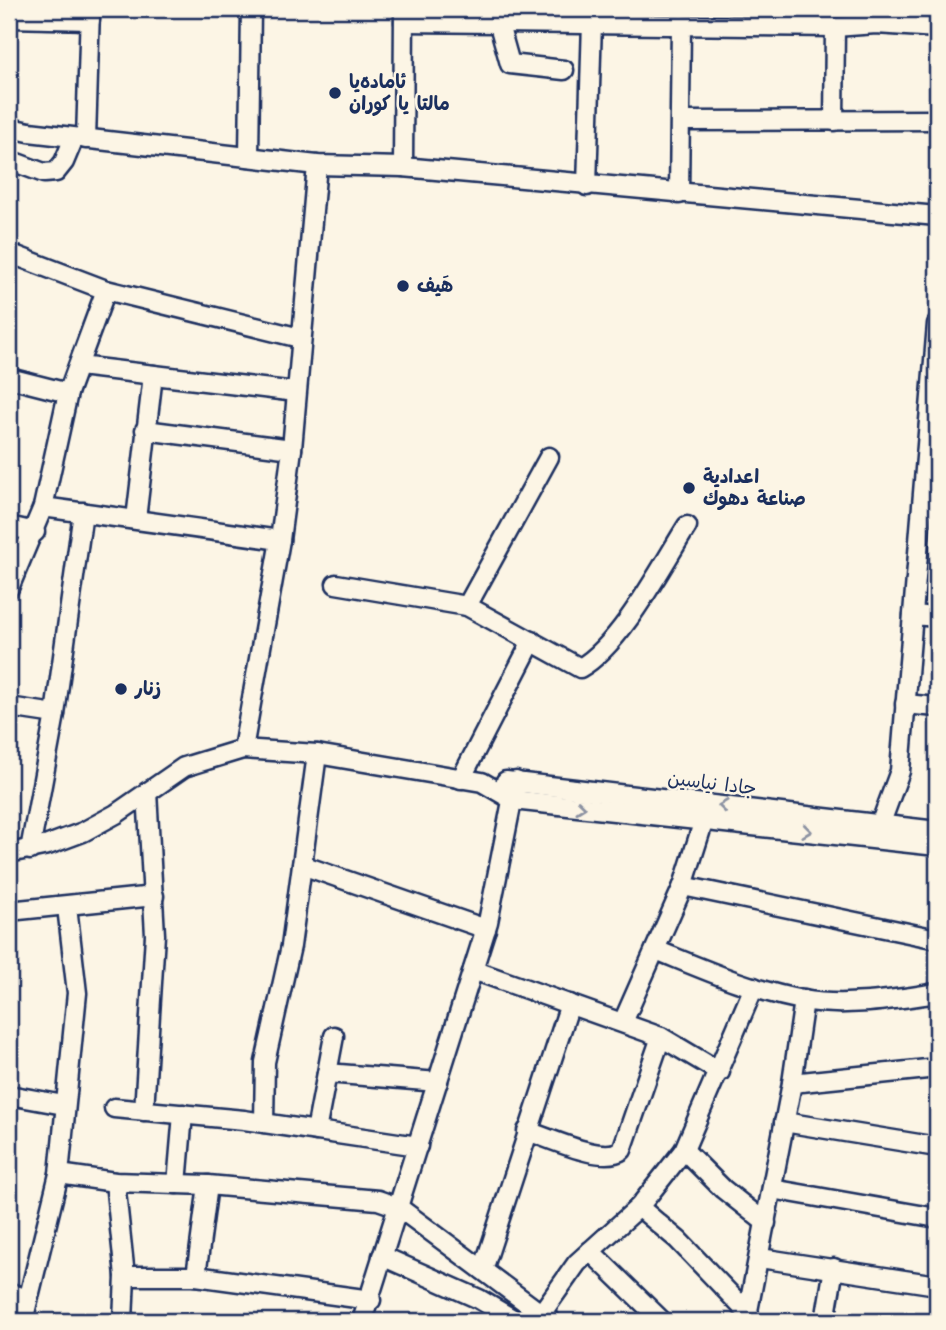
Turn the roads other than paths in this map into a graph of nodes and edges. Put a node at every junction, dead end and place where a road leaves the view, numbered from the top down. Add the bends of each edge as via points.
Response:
1 (251, 9) edge
2 (90, 14) edge
3 (404, 15) edge
4 (498, 15) edge
5 (786, 17) edge
6 (876, 17) edge
7 (9, 18) edge
8 (592, 23) junction
9 (681, 25) junction
10 (835, 27) junction
11 (937, 27) edge
12 (564, 70) dead end
13 (937, 120) edge
14 (681, 121) junction
15 (834, 121) junction
16 (9, 123) edge
17 (80, 139) junction
18 (249, 157) junction
19 (9, 160) edge
20 (317, 164) junction
21 (403, 167) junction
22 (587, 186) junction
23 (679, 194) junction
24 (937, 216) edge
25 (9, 253) edge
26 (106, 290) junction
27 (937, 324) edge
28 (300, 338) junction
29 (79, 366) junction
30 (153, 375) junction
31 (9, 378) edge
32 (296, 392) junction
33 (68, 393) junction
34 (145, 430) junction
35 (292, 449) junction
36 (549, 457) dead end
37 (930, 504) edge
38 (43, 507) junction
39 (83, 512) junction
40 (136, 519) junction
41 (9, 526) edge
42 (687, 526) dead end
43 (35, 532) junction
44 (280, 540) junction
45 (336, 584) dead end
46 (9, 588) edge
47 (467, 606) junction
48 (913, 615) junction
49 (937, 617) edge
50 (532, 641) junction
51 (905, 704) junction
52 (9, 707) edge
53 (937, 707) edge
54 (55, 714) junction
55 (243, 749) junction
56 (317, 754) junction
57 (461, 779) junction
58 (516, 781) junction
59 (482, 782) junction
60 (146, 792) junction
61 (513, 800) junction
62 (704, 820) junction
63 (880, 825) junction
64 (937, 831) edge
65 (937, 846) edge
66 (30, 850) junction
67 (9, 853) edge
68 (302, 864) junction
69 (683, 886) junction
70 (154, 896) junction
71 (67, 906) junction
72 (9, 911) edge
73 (486, 929) junction
74 (937, 939) edge
75 (656, 950) junction
76 (473, 970) junction
77 (754, 987) junction
78 (937, 993) edge
79 (804, 1000) junction
80 (570, 1004) junction
81 (623, 1022) junction
82 (334, 1036) dead end
83 (661, 1037) junction
84 (937, 1068) edge
85 (720, 1072) junction
86 (327, 1073) junction
87 (438, 1082) junction
88 (792, 1083) junction
89 (9, 1095) edge
90 (64, 1105) junction
91 (114, 1108) dead end
92 (144, 1111) junction
93 (183, 1114) junction
94 (264, 1122) junction
95 (784, 1122) junction
96 (316, 1130) junction
97 (527, 1130) junction
98 (418, 1146) junction
99 (937, 1147) edge
100 (684, 1150) junction
101 (59, 1174) junction
102 (115, 1182) junction
103 (177, 1184) junction
104 (208, 1185) junction
105 (772, 1189) junction
106 (639, 1207) junction
107 (398, 1208) junction
108 (937, 1218) edge
109 (766, 1223) junction
110 (590, 1251) junction
111 (383, 1256) junction
112 (760, 1258) junction
113 (834, 1268) junction
114 (483, 1270) junction
115 (125, 1276) junction
116 (196, 1276) junction
117 (937, 1284) edge
118 (9, 1292) edge
119 (28, 1300) junction
120 (371, 1300) junction
121 (748, 1318) edge
122 (542, 1319) edge
123 (23, 1321) edge
124 (124, 1321) edge
125 (364, 1321) edge
126 (516, 1321) edge
127 (663, 1321) edge
128 (825, 1321) edge

1 - 18 street
2 - 7 street
2 - 17 street
3 - 4 street
3 - 21 street
4 - 8 street
4 - 12 street via 510,64
5 - 9 street
5 - 10 street
6 - 10 street
6 - 11 street
8 - 9 street
8 - 22 street
9 - 14 street
10 - 15 street
13 - 15 street
14 - 15 street
14 - 23 street
16 - 17 street via 15,129
17 - 18 street
17 - 19 street via 56,172 44,173
18 - 20 street
20 - 21 street
20 - 28 street
21 - 22 street
22 - 23 street
23 - 24 street
25 - 26 street
26 - 28 street
26 - 29 street
27 - 37 street
28 - 32 street
29 - 30 street
29 - 33 street
30 - 32 street
30 - 34 street
31 - 33 street
32 - 35 street
33 - 38 street
34 - 35 street
34 - 40 street
35 - 44 street
36 - 47 street
37 - 48 street
38 - 39 street
38 - 43 street
39 - 40 street
39 - 54 street
40 - 44 street
41 - 43 street
42 - 50 street via 639,603 593,660 580,668
43 - 46 street
44 - 55 street
45 - 47 street
47 - 50 street
48 - 49 street
48 - 51 street
50 - 57 street
51 - 53 street
51 - 63 street via 900,771
52 - 54 street
54 - 66 street
55 - 56 street
55 - 60 street via 184,767
56 - 57 street
56 - 68 street
57 - 59 street
58 - 59 street, جادا نیاسین
58 - 61 street
63 -> 58 street, جادا نیاسین
59 - 61 street
60 - 66 street via 83,832
60 - 70 street
61 -> 62 street, جادا نیاسین
61 - 73 street
62 -> 65 street, جادا نیاسین
62 - 69 street
63 - 64 street, جادا نیاسین
66 - 67 street
68 - 73 street
68 - 94 street via 291,946 265,1062
69 - 74 street
69 - 75 street
70 - 71 street
70 - 92 street
71 - 72 street
71 - 90 street via 77,993
73 - 76 street
75 - 77 street
75 - 81 street
76 - 80 street
76 - 87 street
77 - 79 street
77 - 85 street
78 - 79 street via 890,1000
79 - 88 street
80 - 81 street
80 - 97 street
81 - 83 street
82 - 86 street
83 - 85 street
83 - 97 street via 622,1150 601,1155
84 - 88 street
85 - 100 street
86 - 87 street
86 - 96 street
87 - 98 street
88 - 95 street
89 - 90 street
90 - 101 street
91 - 92 street
92 - 93 street
93 - 94 street
93 - 103 street
94 - 96 street
95 - 99 street
95 - 105 street
96 - 98 street
97 - 114 street
98 - 107 street
100 - 106 street
100 - 109 street
101 - 102 street
101 - 119 street
102 - 103 street
102 - 115 street
103 - 104 street
104 - 107 street via 377,1200
104 - 116 street
105 - 108 street
105 - 109 street
106 - 110 street
106 - 121 street via 678,1240
107 - 111 street
107 - 114 street
109 - 112 street
110 - 122 street via 577,1263
110 - 127 street
111 - 120 street
111 - 126 street via 479,1299
112 - 113 street
112 - 121 street
113 - 117 street
113 - 128 street
114 - 122 street
115 - 116 street
115 - 124 street
116 - 120 street
118 - 119 street
119 - 123 street
120 - 125 street

